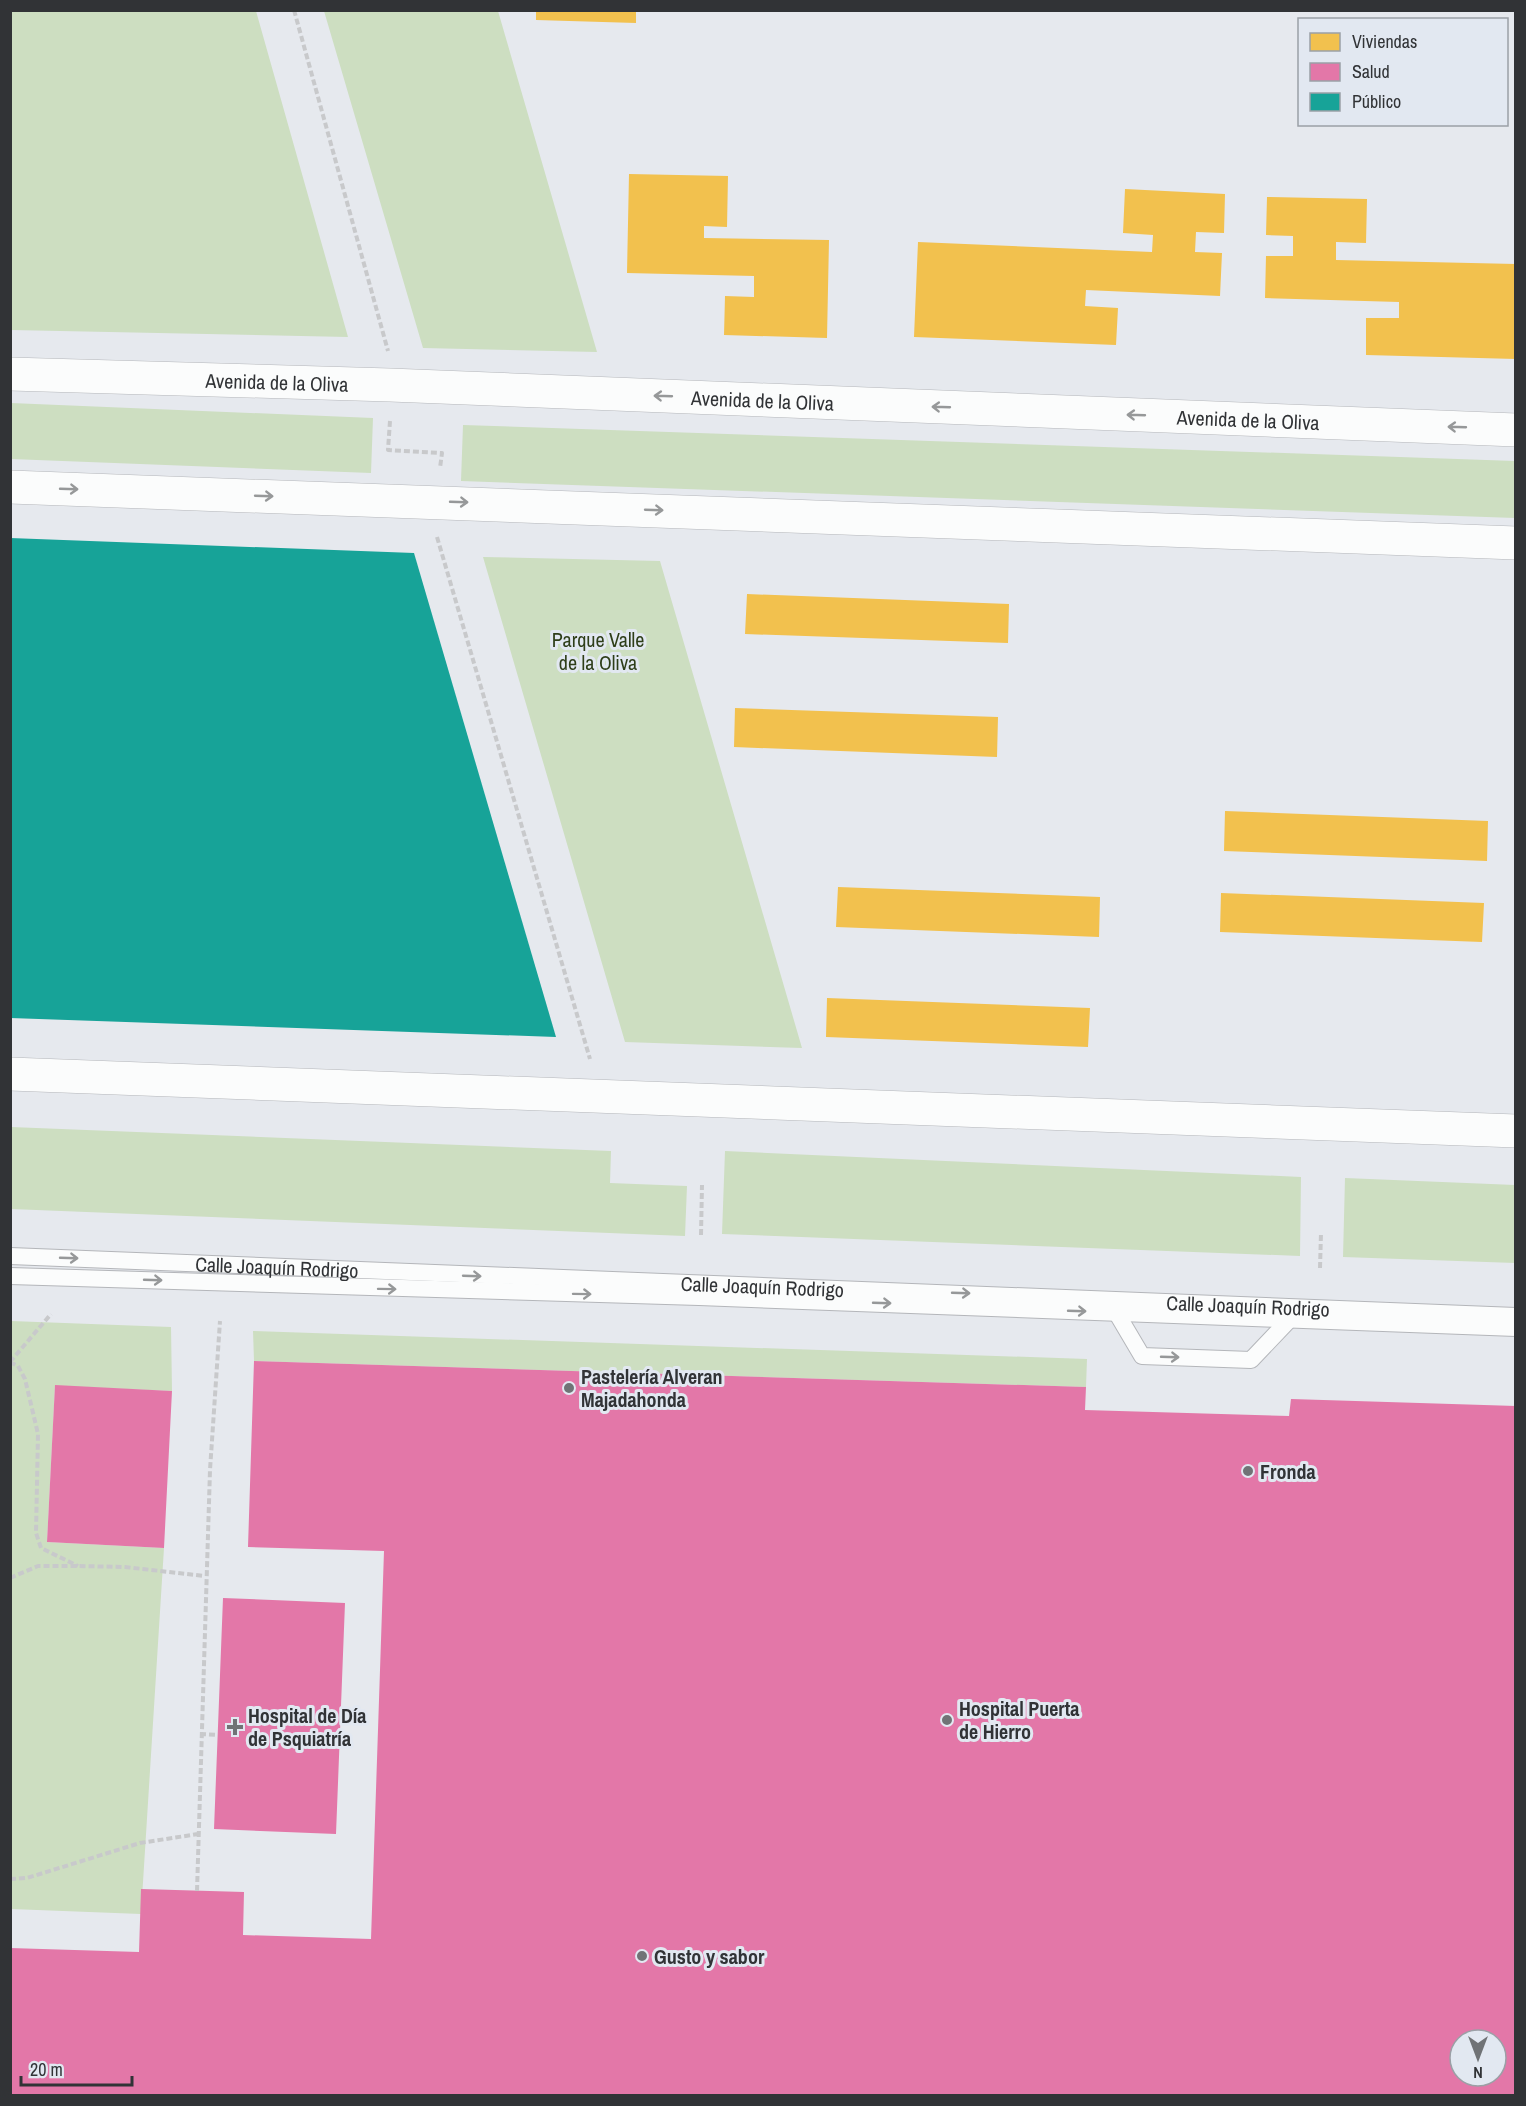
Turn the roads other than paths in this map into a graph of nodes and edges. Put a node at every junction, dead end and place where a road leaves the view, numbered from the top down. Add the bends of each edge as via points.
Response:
1 (10, 374) edge
2 (1515, 430) edge
3 (10, 487) edge
4 (1515, 543) edge
5 (10, 1074) edge
6 (1515, 1131) edge
7 (10, 1256) edge
8 (10, 1276) edge
9 (1116, 1312) junction
10 (1515, 1316) edge
11 (1290, 1319) junction
12 (1515, 1328) edge

2 -> 1 street, Avenida de la Oliva via 390,385
3 -> 4 street
5 - 6 street
7 -> 10 lane, Calle Joaquín Rodrigo
8 -> 9 lane, Calle Joaquín Rodrigo
9 - 11 lane, Calle Joaquín Rodrigo
9 -> 11 lane via 1142,1356 1251,1360
11 - 12 lane, Calle Joaquín Rodrigo

